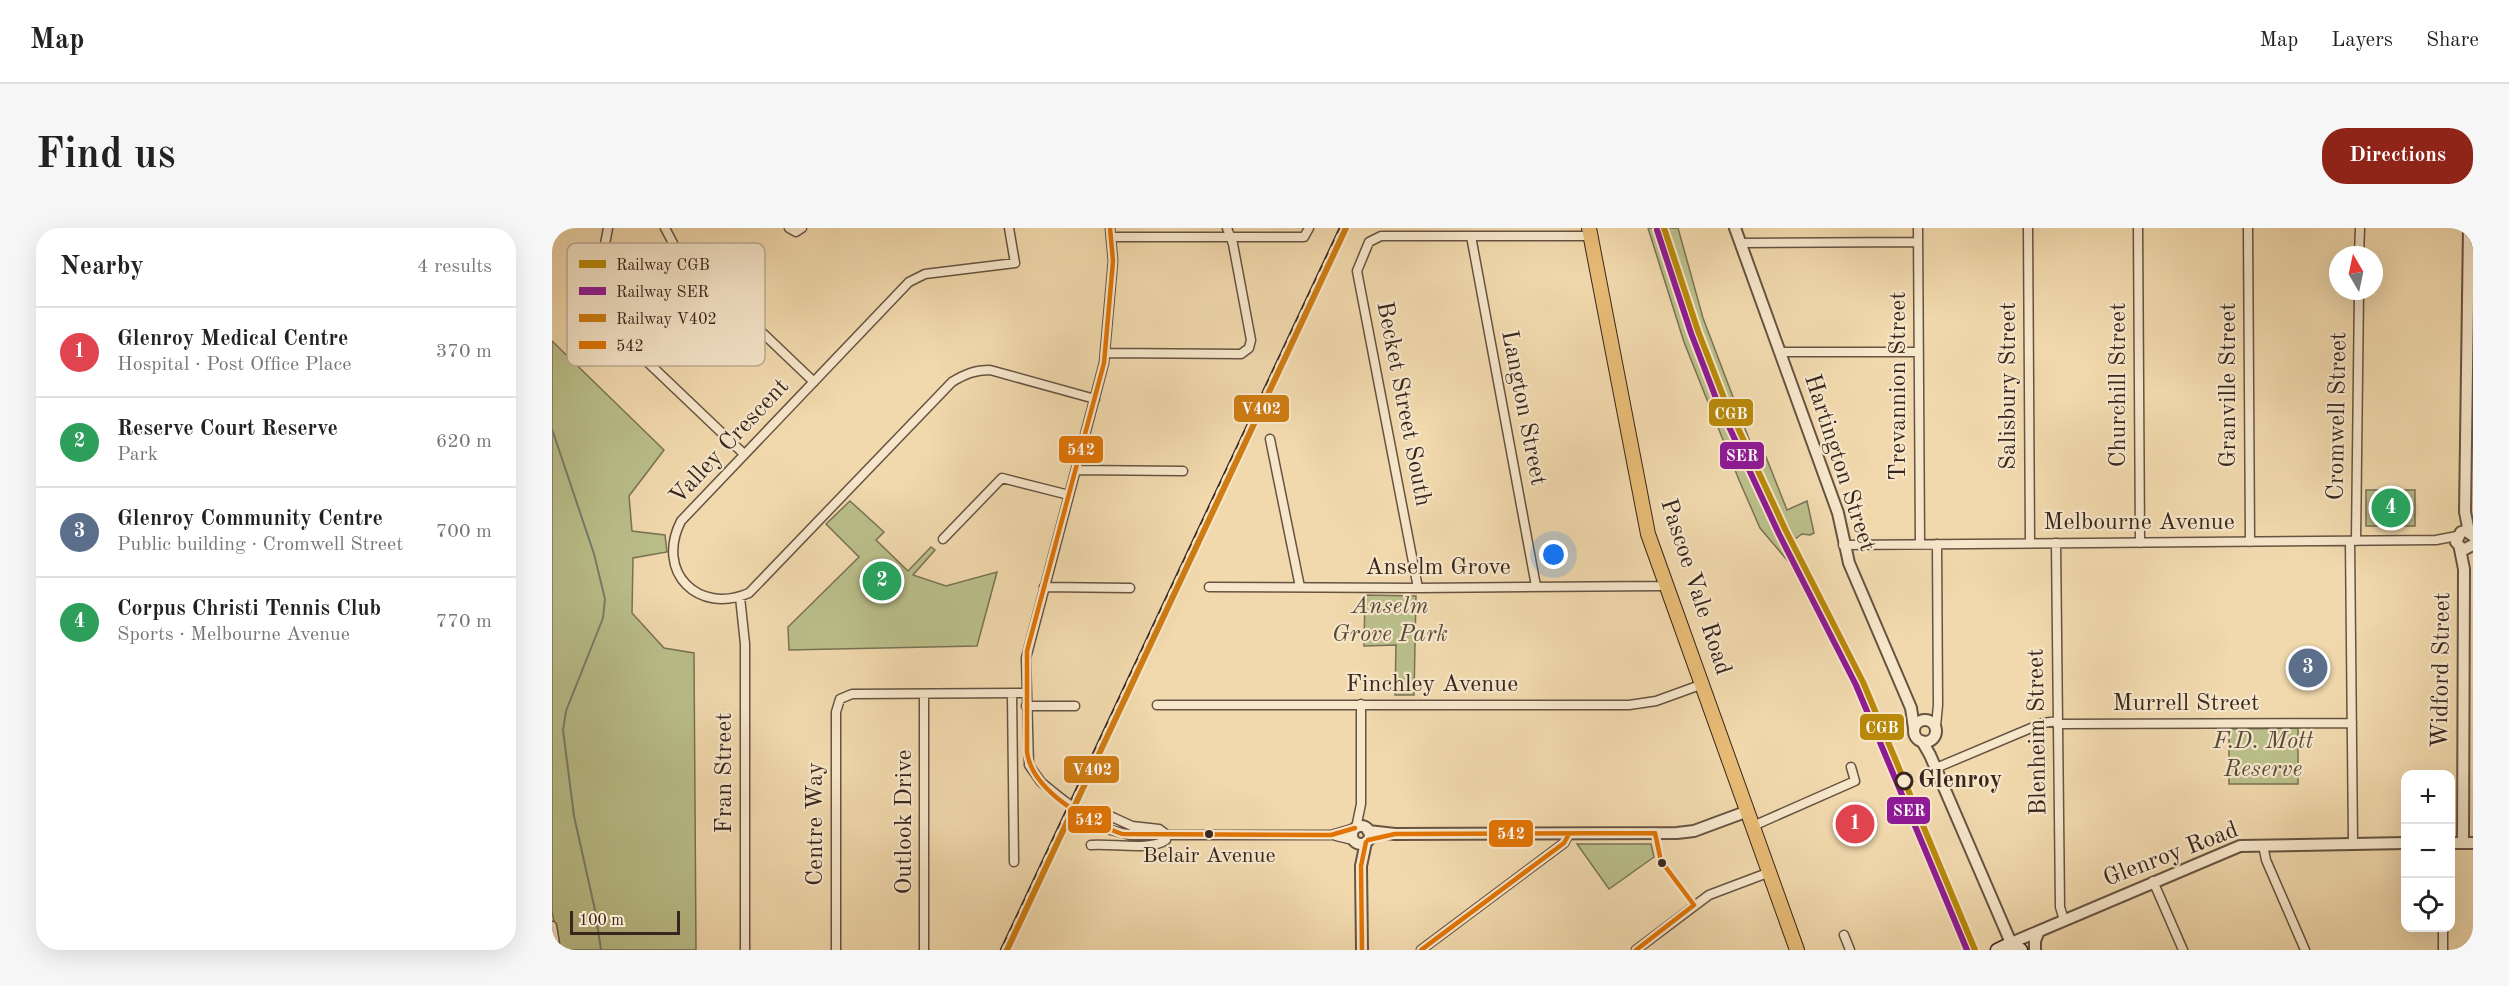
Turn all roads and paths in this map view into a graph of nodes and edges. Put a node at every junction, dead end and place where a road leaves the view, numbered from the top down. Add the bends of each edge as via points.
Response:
1 (608, 228) edge
2 (665, 228) edge
3 (789, 228) edge
4 (802, 228) edge
5 (1009, 228) edge
6 (1227, 228) edge
7 (1735, 228) edge
8 (1918, 228) edge
9 (2028, 228) edge
10 (2138, 228) edge
11 (2247, 228) edge
12 (2360, 228) edge
13 (2469, 228) edge
14 (1307, 232) edge
15 (1590, 232) edge
16 (1110, 233) edge
17 (1466, 234) edge
18 (1230, 237) junction
19 (1918, 242) junction
20 (605, 243) edge
21 (674, 243) edge
22 (1741, 243) junction
23 (2360, 246) edge
24 (2359, 300) edge
25 (765, 335) edge
26 (1780, 352) junction
27 (1918, 352) junction
28 (1106, 353) junction
29 (651, 366) edge
30 (814, 382) junction
31 (1095, 399) junction
32 (1270, 439) dead end
33 (744, 454) junction
34 (1076, 470) junction
35 (1184, 471) dead end
36 (1069, 495) junction
37 (943, 539) dead end
38 (2468, 540) edge
39 (2353, 541) junction
40 (2250, 542) junction
41 (2030, 543) junction
42 (2056, 543) junction
43 (2140, 543) junction
44 (1920, 544) junction
45 (1937, 544) junction
46 (1843, 545) junction
47 (1667, 584) junction
48 (1536, 586) junction
49 (1044, 587) junction
50 (1209, 587) dead end
51 (1300, 587) junction
52 (1130, 588) dead end
53 (1418, 588) junction
54 (740, 597) junction
55 (1703, 684) junction
56 (1026, 693) junction
57 (924, 694) junction
58 (1012, 694) junction
59 (1157, 705) dead end
60 (1361, 705) junction
61 (1026, 706) junction
62 (1075, 706) dead end
63 (1911, 708) junction
64 (1929, 722) junction
65 (2057, 722) junction
66 (2352, 723) junction
67 (1914, 728) junction
68 (1927, 740) junction
69 (1851, 767) dead end
70 (1936, 768) junction
71 (1748, 811) junction
72 (1110, 816) dead end
73 (1753, 826) junction
74 (1551, 834) junction
75 (1569, 834) junction
76 (1167, 835) junction
77 (1361, 835) junction
78 (2401, 843) edge
79 (2468, 843) edge
80 (2353, 844) junction
81 (1091, 845) dead end
82 (2263, 845) junction
83 (1548, 853) junction
84 (1014, 862) dead end
85 (1770, 873) junction
86 (2153, 881) junction
87 (2064, 920) junction
88 (552, 926) edge
89 (2039, 931) junction
90 (2443, 932) edge
91 (1844, 935) dead end
92 (2016, 947) edge
93 (556, 950) edge
94 (745, 950) edge
95 (836, 950) edge
96 (924, 950) edge
97 (1362, 950) edge
98 (1421, 950) edge
99 (1636, 950) edge
100 (1797, 950) edge
101 (1850, 950) edge
102 (1997, 950) edge
103 (2035, 950) edge
104 (2183, 950) edge
105 (2305, 950) edge
106 (2443, 950) edge

1 - 20 street
2 - 21 street
3 - 4 street via 796,232
5 - 30 street, Valley Crescent via 1015,263 925,274 909,282
6 - 18 street
7 - 22 street, Hartington Street
8 - 19 street, Trevannion Street
9 - 41 street, Salisbury Street
10 - 43 street, Churchill Street
11 - 40 street, Granville Street
12 - 23 street
13 - 38 street, Widford Street via 2465,512
14 - 18 street
15 - 17 street
15 - 47 main road, Pascoe Vale Road via 1648,534
16 - 18 street
16 - 28 street via 1113,261
17 - 48 street, Langton Street
17 - 53 street, Becket Street South via 1381,236 1369,243 1357,271
18 - 28 street via 1251,340 1249,348 1241,354
19 - 22 street
19 - 27 street, Trevannion Street
22 - 26 street, Hartington Street
24 - 39 street, Cromwell Street
25 - 30 street
26 - 27 street
26 - 46 street, Hartington Street via 1838,513
27 - 44 street, Trevannion Street
28 - 31 street
29 - 33 street
30 - 33 street, Valley Crescent
31 - 34 street
31 - 54 street via 990,370 963,375 756,587
32 - 51 street
33 - 54 street, Valley Crescent via 681,521 672,550 677,572 690,589 711,598
34 - 35 street
34 - 36 street
36 - 37 street via 1002,478
36 - 49 street
38 - 39 street, Melbourne Avenue
38 - 79 street, Widford Street via 2464,569
39 - 40 street, Melbourne Avenue
39 - 66 street, Cromwell Street
40 - 43 street, Melbourne Avenue
41 - 42 street, Melbourne Avenue
41 - 45 street, Melbourne Avenue
42 - 43 street, Melbourne Avenue
42 - 65 street, Blenheim Street
44 - 45 street, Melbourne Avenue
44 - 46 street, Melbourne Avenue
45 - 64 street via 1938,703
46 - 63 street, Hartington Street
47 - 48 street, Anselm Grove
47 - 55 main road, Pascoe Vale Road
48 - 53 street, Anselm Grove
49 - 52 street
49 - 56 street via 1027,651
50 - 51 street, Anselm Grove
51 - 53 street, Anselm Grove
54 - 94 street, Fran Street via 745,644
55 - 60 street, Finchley Avenue via 1656,701 1629,705
55 - 71 main road, Pascoe Vale Road
56 - 58 street
56 - 61 street
57 - 58 street
57 - 95 street, Centre Way via 852,694 840,699 836,712
57 - 96 street, Outlook Drive
58 - 84 street
59 - 60 street, Finchley Avenue
60 - 77 street
61 - 62 street
61 - 76 street, bridge via 1029,765 1041,782 1107,829 1122,834
63 - 64 street, Hartington Street
63 - 67 street, Hartington Street
64 - 67 street via 1918,722
64 - 68 street via 1936,733
65 - 66 street, Murrell Street
65 - 70 street, Murrell Street via 2043,723
65 - 87 street, Blenheim Street via 2060,907
66 - 80 street, Cromwell Street
67 - 68 street via 1916,738
68 - 70 street
69 - 73 street via 1855,781
70 - 92 street
71 - 73 main road, Pascoe Vale Road
71 - 75 street via 1685,833
72 - 76 street via 1132,826 1159,829
73 - 85 main road, Pascoe Vale Road
74 - 75 street
74 - 77 street
74 - 83 street
75 - 83 street via 1564,843
76 - 77 street
76 - 81 street via 1165,842 1158,844
77 - 97 street
78 - 80 street, Glenroy Road
80 - 82 street, Glenroy Road
82 - 86 street, Glenroy Road via 2233,848
82 - 105 street
83 - 98 street
85 - 99 street via 1709,895
85 - 100 main road, Pascoe Vale Road
86 - 87 street, Glenroy Road
86 - 104 street
87 - 89 street, Glenroy Road
88 - 93 street
89 - 92 street, Glenroy Road
89 - 103 street
90 - 106 street
91 - 101 street
92 - 102 main road, Glenroy Road

